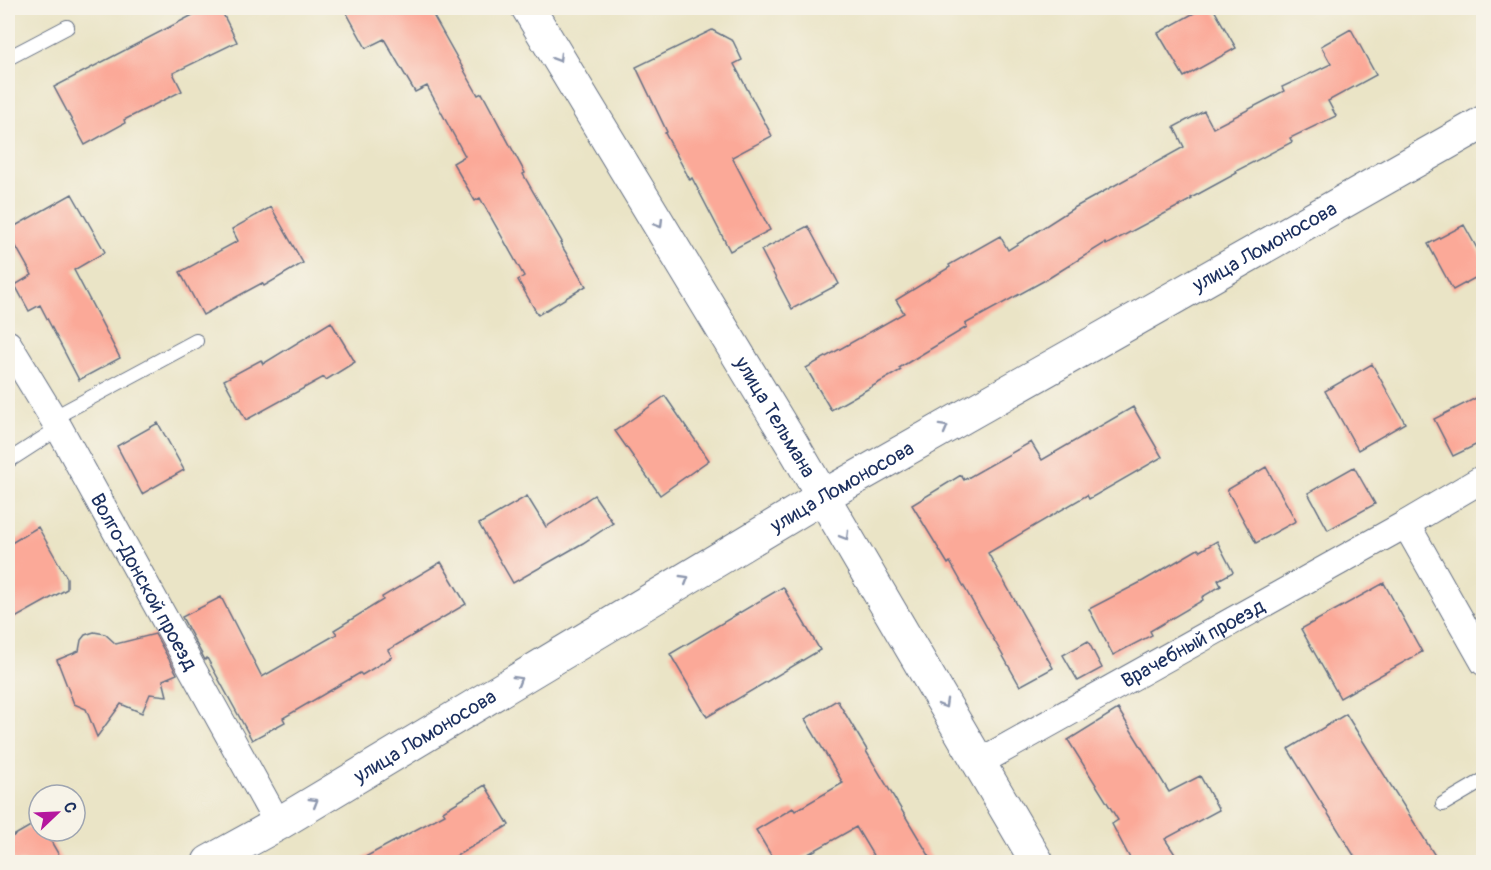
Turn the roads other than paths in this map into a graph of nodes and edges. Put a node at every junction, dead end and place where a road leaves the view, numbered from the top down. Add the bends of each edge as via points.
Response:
1 (528, 8) edge
2 (67, 27) dead end
3 (8, 58) edge
4 (1484, 123) edge
5 (196, 341) dead end
6 (8, 344) edge
7 (56, 423) junction
8 (8, 461) edge
9 (1484, 478) edge
10 (822, 496) junction
11 (1406, 524) junction
12 (1484, 662) edge
13 (978, 763) junction
14 (1484, 780) edge
15 (1443, 804) dead end
16 (278, 824) junction
17 (209, 862) edge
18 (1037, 862) edge

1 -> 10 street, улица Тельмана
2 - 3 lane
10 -> 4 street, улица Ломоносова
5 - 7 lane
6 - 7 street, Волго-Донской проезд
7 - 8 lane
7 - 16 street, Волго-Донской проезд
9 - 11 street, Врачебный проезд
10 -> 13 street, улица Тельмана
16 -> 10 street, улица Ломоносова
11 - 12 street
11 - 13 street, Врачебный проезд
13 - 18 street, улица Тельмана
14 - 15 lane
16 - 17 street, улица Ломоносова

